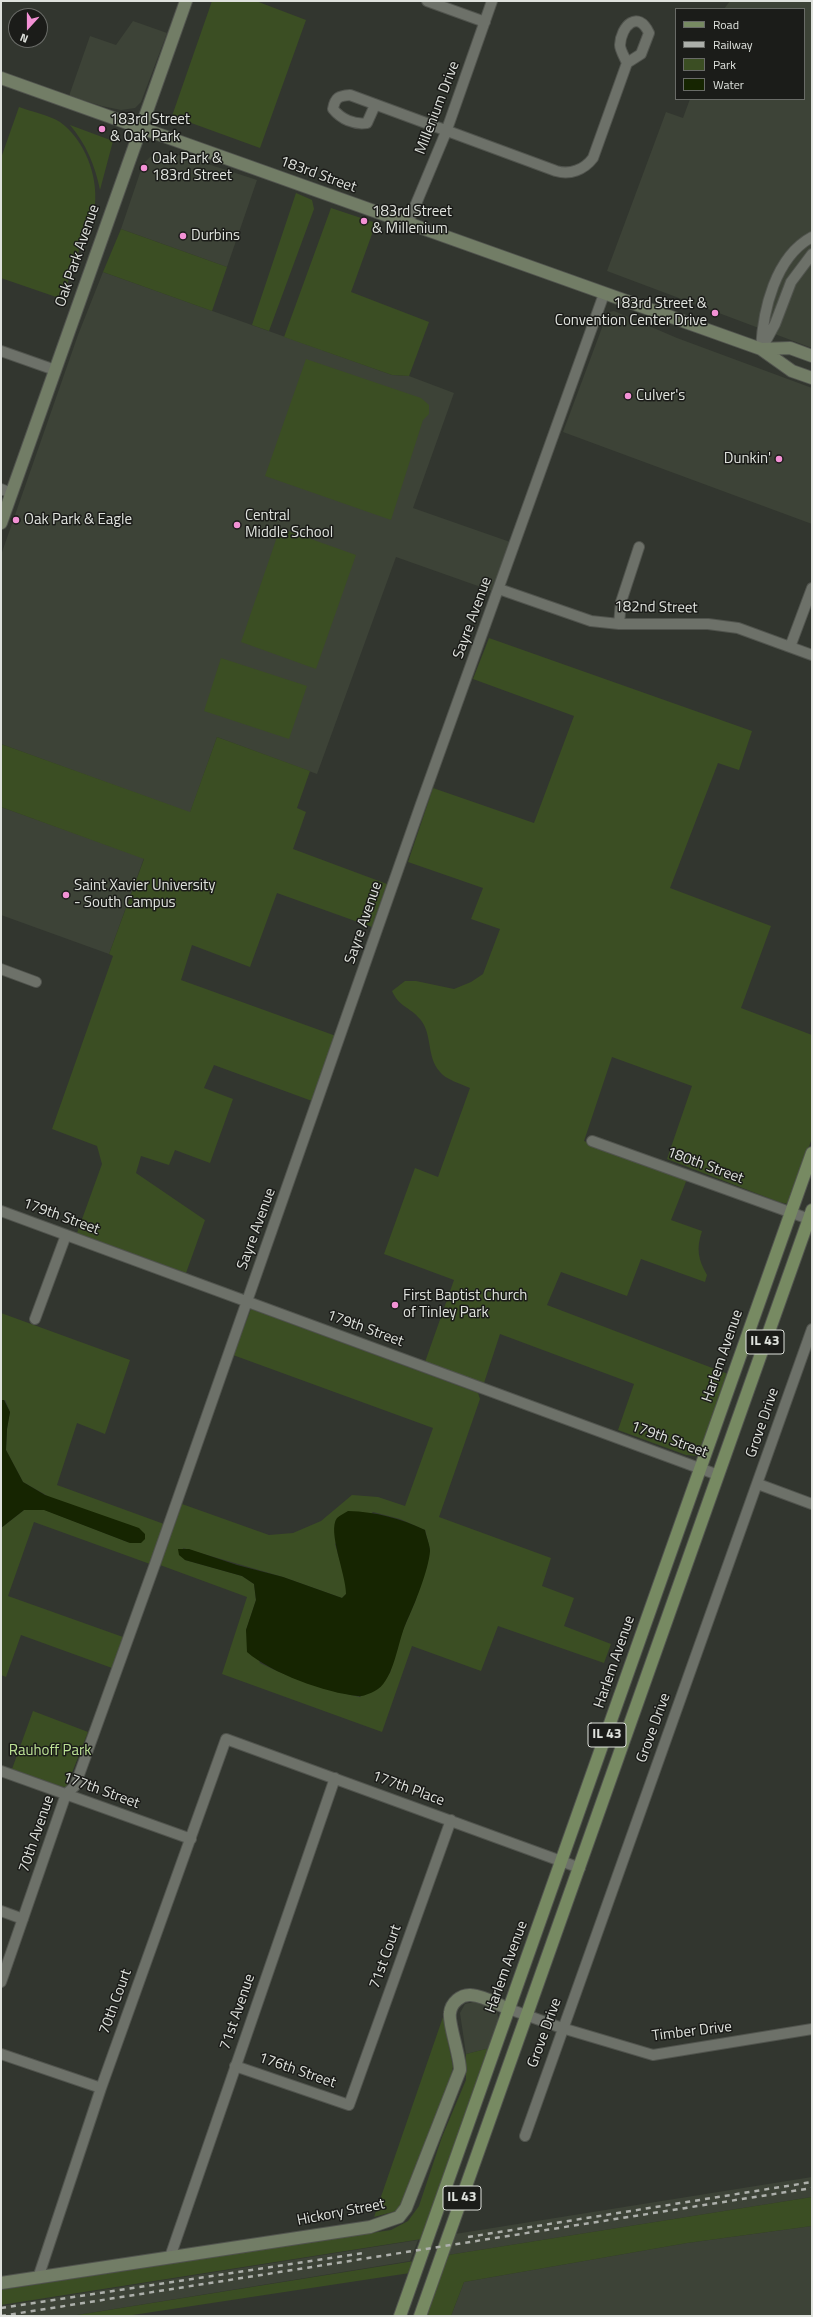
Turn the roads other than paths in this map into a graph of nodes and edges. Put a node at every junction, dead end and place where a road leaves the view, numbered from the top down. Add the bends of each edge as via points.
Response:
1 (186, 1) edge
2 (427, 1) edge
3 (492, 1) edge
4 (485, 22) junction
5 (627, 63) dead end
6 (1, 78) edge
7 (375, 105) dead end
8 (140, 127) junction
9 (446, 132) junction
10 (408, 224) junction
11 (812, 236) edge
12 (812, 254) edge
13 (604, 294) junction
14 (761, 350) junction
15 (1, 351) edge
16 (812, 356) edge
17 (55, 370) junction
18 (812, 378) edge
19 (6, 491) edge
20 (1, 523) edge
21 (640, 547) dead end
22 (812, 588) edge
23 (499, 589) junction
24 (620, 624) junction
25 (790, 647) junction
26 (812, 655) edge
27 (1, 969) edge
28 (36, 982) dead end
29 (592, 1141) dead end
30 (812, 1153) edge
31 (1, 1211) edge
32 (791, 1213) junction
33 (810, 1215) edge
34 (66, 1235) junction
35 (246, 1303) junction
36 (35, 1319) dead end
37 (812, 1329) edge
38 (701, 1468) junction
39 (718, 1475) junction
40 (758, 1484) junction
41 (812, 1504) edge
42 (155, 1564) joint
43 (614, 1714) junction
44 (632, 1720) junction
45 (226, 1739) joint
46 (1, 1771) edge
47 (335, 1778) junction
48 (66, 1794) junction
49 (451, 1820) junction
50 (190, 1839) junction
51 (562, 1861) junction
52 (580, 1868) junction
53 (1, 1911) edge
54 (23, 1919) junction
55 (1, 1982) edge
56 (509, 2009) junction
57 (526, 2015) junction
58 (562, 2028) junction
59 (812, 2029) edge
60 (1, 2054) edge
61 (235, 2066) junction
62 (101, 2088) junction
63 (349, 2105) joint
64 (525, 2136) dead end
65 (170, 2257) junction
66 (38, 2278) junction
67 (1, 2283) edge
68 (400, 2316) edge
69 (420, 2316) edge

1 - 8 street, Oak Park Avenue
2 - 4 street
3 - 4 street, Millenium Drive
4 - 9 street, Millenium Drive
5 - 9 street via 596,153 578,170 556,171
6 - 8 street, 183rd Street
7 - 9 street
8 - 10 street, 183rd Street
8 - 17 street, Oak Park Avenue
9 - 10 street, Millenium Drive
10 - 13 street, 183rd Street
11 - 14 street via 799,244 784,261 762,320
12 - 14 street via 791,282 775,324
13 - 14 street, 183rd Street
13 - 23 street, Sayre Avenue
14 - 16 street, 183rd Street via 790,348
14 - 18 street, 183rd Street via 792,371
15 - 17 street
17 - 19 street, Oak Park Avenue
19 - 20 street, Oak Park Avenue
21 - 24 street via 621,602
22 - 25 street
23 - 24 street, 182nd Street via 591,621
23 - 35 street, Sayre Avenue
24 - 25 street, 182nd Street via 708,624 738,628
25 - 26 street, 182nd Street
27 - 28 street
29 - 32 street, 180th Street
30 - 32 main road, Harlem Avenue / IL 43
31 - 34 street, 179th Street
32 - 33 street, 180th Street
32 - 38 main road, Harlem Avenue / IL 43
33 - 39 main road, IL 43
34 - 35 street, 179th Street
34 - 36 street
35 - 38 street, 179th Street
35 - 42 street, Sayre Avenue
37 - 40 street, Grove Drive
38 - 39 street, 179th Street
38 - 43 main road, Harlem Avenue / IL 43
39 - 44 main road, IL 43
40 - 41 street
40 - 58 street, Grove Drive
42 - 48 street, 70th Avenue via 75,1786
43 - 44 main road
43 - 51 main road, Harlem Avenue / IL 43
44 - 52 main road, IL 43
45 - 47 street, 177th Place
45 - 50 street, 70th Court
46 - 48 street, 177th Street
47 - 49 street, 177th Place
47 - 61 street, 71st Avenue
48 - 50 street, 177th Street
48 - 54 street, 70th Avenue
49 - 51 street, 177th Place
49 - 63 street, 71st Court
50 - 62 street, 70th Court
51 - 52 street, 177th Place
51 - 56 main road, Harlem Avenue / IL 43
52 - 57 main road, IL 43
53 - 54 street
54 - 55 street, 70th Avenue
56 - 57 street, Timber Drive
56 - 65 street, Hickory Street via 469,1995 464,1995 453,2004 450,2018 460,2056 460,2070 413,2196 399,2217 370,2227
56 - 68 main road, Harlem Avenue / IL 43
57 - 58 street, Timber Drive
57 - 69 main road, IL 43
58 - 59 street, Timber Drive via 653,2055
58 - 64 street, Grove Drive
60 - 62 street
61 - 63 street, 176th Street
61 - 65 street, 71st Avenue
62 - 66 street, 70th Court
65 - 66 street, Hickory Street
66 - 67 street, Hickory Street

